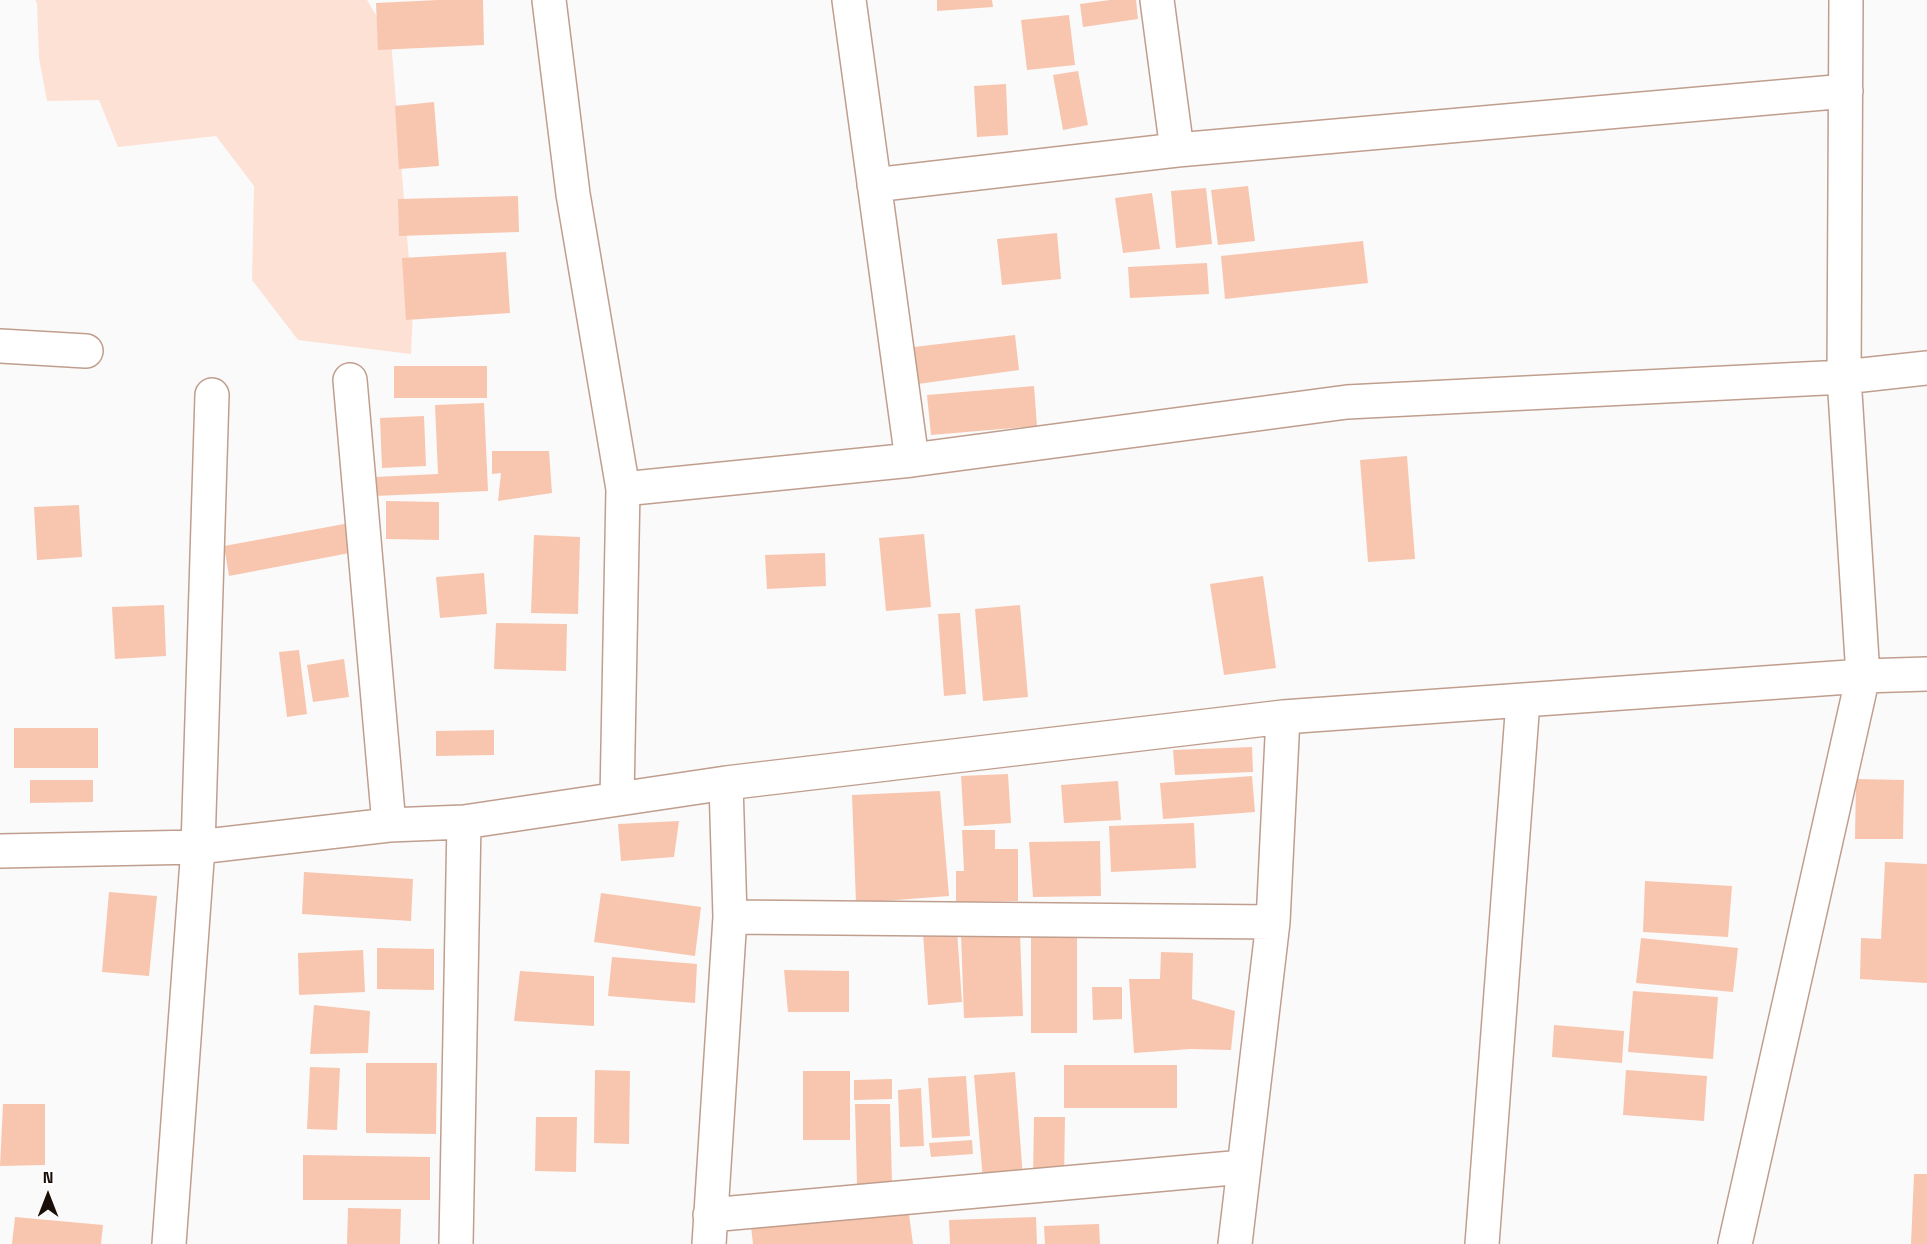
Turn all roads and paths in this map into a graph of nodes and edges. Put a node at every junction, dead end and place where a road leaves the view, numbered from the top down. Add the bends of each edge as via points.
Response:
1 (549, 0) edge
2 (849, 0) edge
3 (1157, 0) edge
4 (1846, 0) edge
5 (1846, 91) junction
6 (1177, 150) junction
7 (874, 185) junction
8 (0, 346) edge
9 (86, 351) dead end
10 (1927, 368) edge
11 (1844, 377) junction
12 (350, 380) dead end
13 (212, 395) dead end
14 (912, 460) junction
15 (624, 489) junction
16 (1927, 674) edge
17 (1863, 676) junction
18 (1523, 701) junction
19 (1283, 717) junction
20 (726, 783) junction
21 (617, 798) junction
22 (464, 822) junction
23 (389, 825) junction
24 (198, 847) junction
25 (0, 851) edge
26 (730, 917) junction
27 (1274, 922) junction
28 (1243, 1167) junction
29 (709, 1229) edge
30 (170, 1244) edge
31 (456, 1244) edge
32 (1235, 1244) edge
33 (1482, 1244) edge
34 (1735, 1244) edge

1 - 15 street via 573,194
2 - 7 street
3 - 6 street
4 - 5 street
5 - 6 street
5 - 11 street
6 - 7 street
7 - 14 street
8 - 9 street
10 - 11 street
11 - 14 street via 1347,402
11 - 17 street
12 - 23 street
13 - 24 street
14 - 15 street
15 - 21 street
16 - 17 street
17 - 18 street
17 - 34 street
18 - 19 street
18 - 33 street
19 - 20 street
19 - 27 street
20 - 21 street
20 - 26 street
21 - 22 street
22 - 23 street
22 - 31 street
23 - 24 street
24 - 25 street
24 - 30 street
26 - 27 street
26 - 29 street
27 - 28 street
28 - 29 street
28 - 32 street

